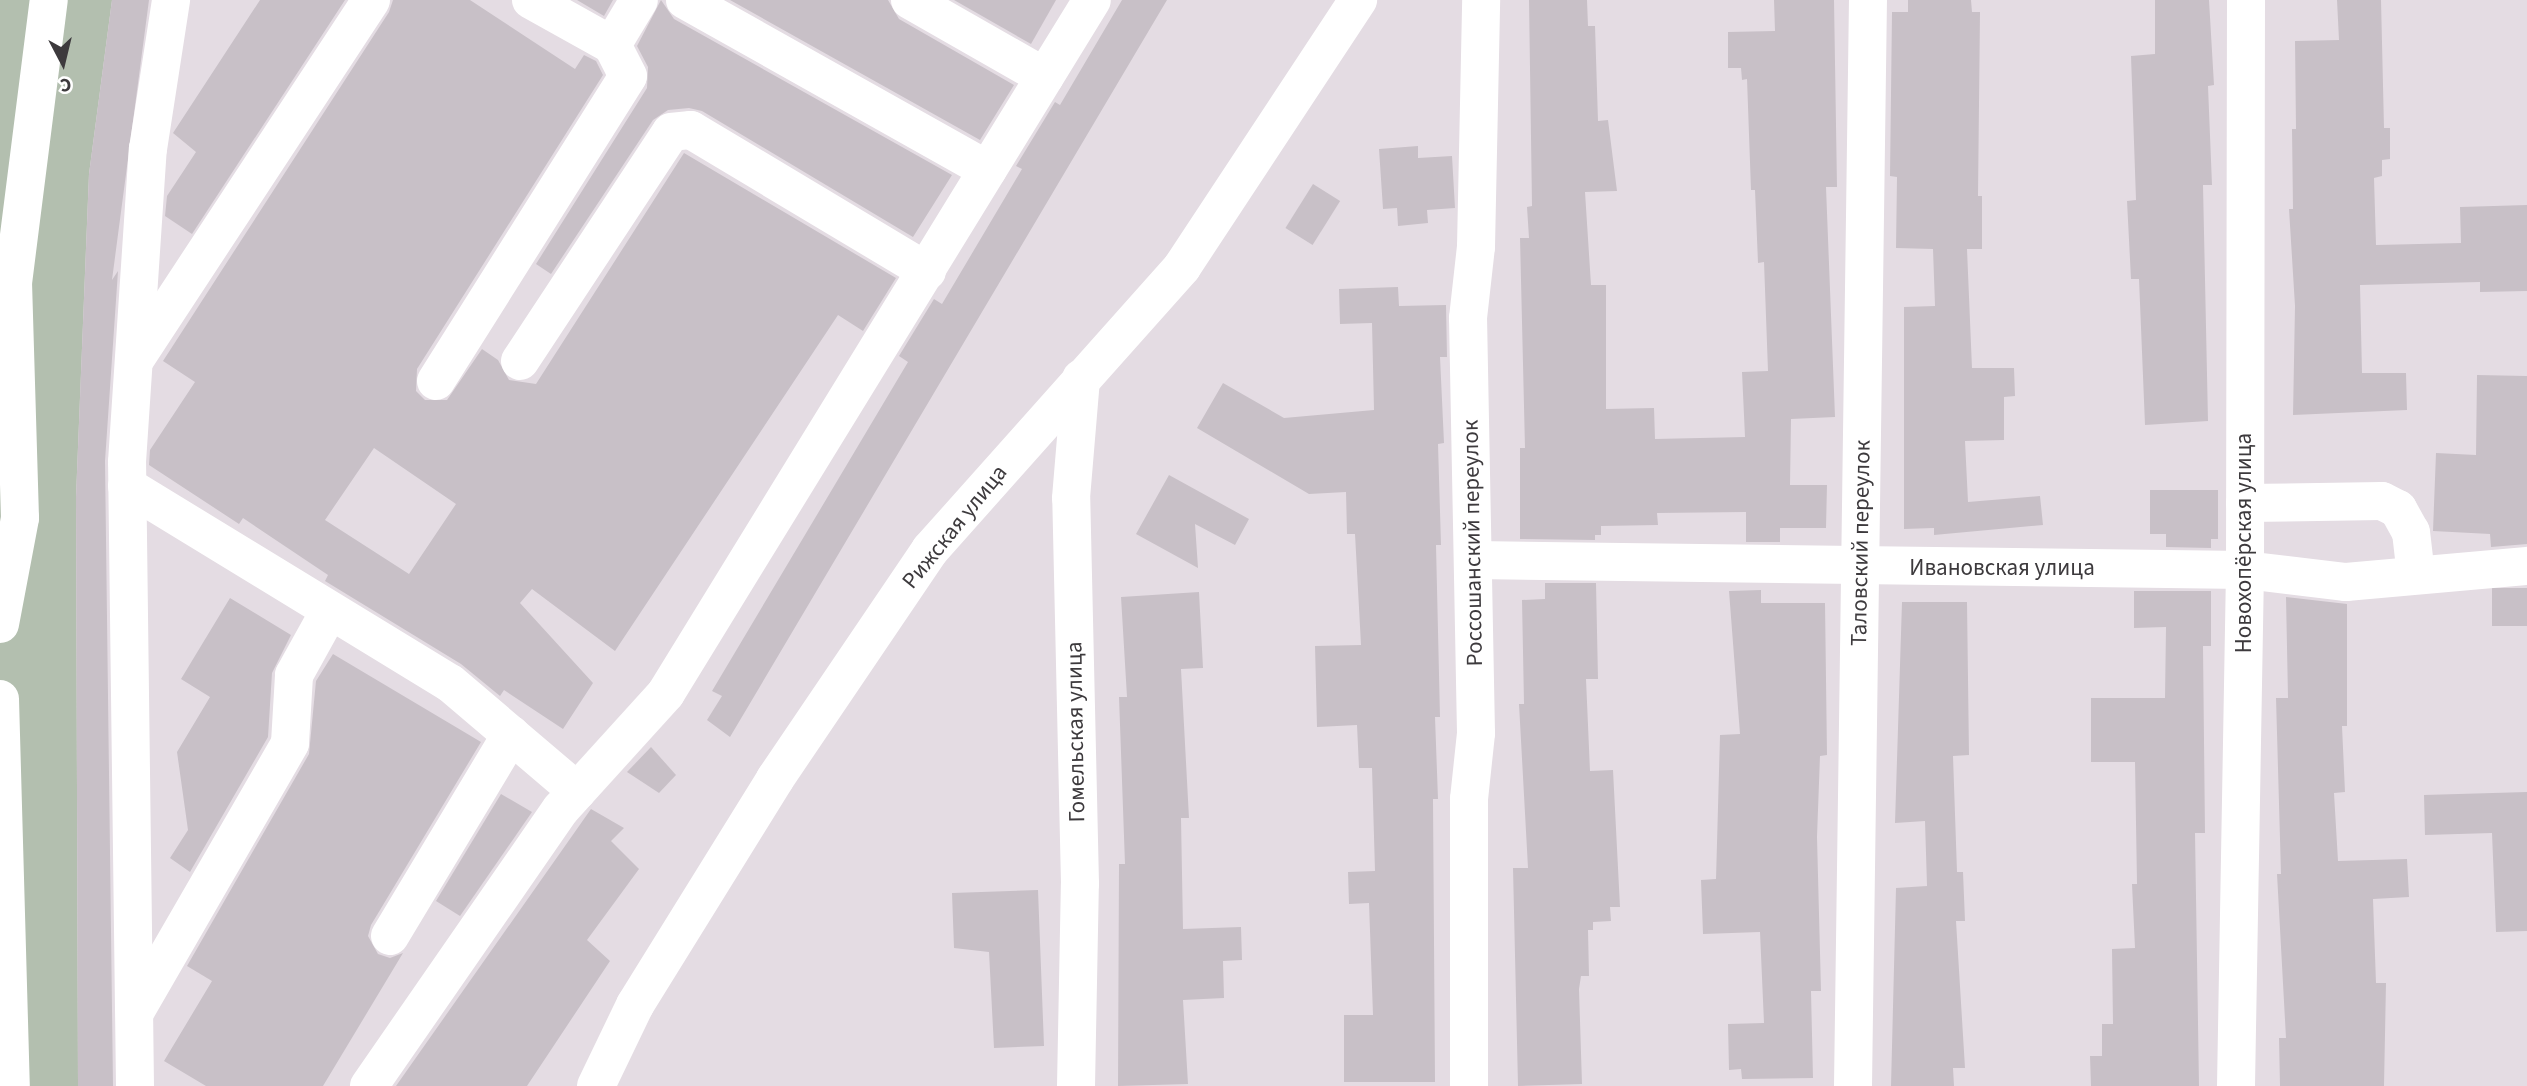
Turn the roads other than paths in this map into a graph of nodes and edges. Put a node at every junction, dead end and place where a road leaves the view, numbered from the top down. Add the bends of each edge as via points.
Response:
1 (49, 0) edge
2 (171, 0) edge
3 (371, 0) edge
4 (531, 0) edge
5 (639, 0) edge
6 (685, 0) edge
7 (910, 0) edge
8 (1092, 0) edge
9 (1358, 0) edge
10 (1481, 0) edge
11 (1868, 0) edge
12 (2246, 0) edge
13 (612, 45) junction
14 (1045, 77) junction
15 (988, 170) junction
16 (927, 271) junction
17 (6, 282) edge
18 (520, 361) dead end
19 (134, 362) junction
20 (1081, 379) junction
21 (436, 381) dead end
22 (127, 486) junction
23 (2245, 503) junction
24 (1475, 560) junction
25 (2527, 566) edge
26 (1860, 567) junction
27 (2245, 570) junction
28 (2417, 575) junction
29 (330, 610) junction
30 (0, 624) edge
31 (0, 699) edge
32 (511, 735) junction
33 (577, 791) junction
34 (390, 936) dead end
35 (135, 1012) junction
36 (11, 1086) edge
37 (135, 1086) edge
38 (369, 1086) edge
39 (596, 1086) edge
40 (1076, 1086) edge
41 (1469, 1086) edge
42 (1853, 1086) edge
43 (2236, 1086) edge

1 - 17 street
2 - 19 street via 148,149
3 - 19 street
4 - 13 street
5 - 13 street
6 - 15 street
7 - 14 street
8 - 14 street
9 - 20 street, Рижская улица via 1182,267
10 - 24 street, Россошанский переулок via 1476,247 1468,318
11 - 26 street, Таловский переулок
12 - 23 street, Новохопёрская улица
13 - 21 street via 628,76
14 - 15 street
15 - 16 street
16 - 18 street via 691,130 671,132
16 - 33 street via 666,693
17 - 30 street via 20,517
19 - 22 street
20 - 39 street, Рижская улица via 930,550 768,791 635,1005
20 - 40 street, Гомельская улица via 1071,498 1080,884
22 - 29 street
22 - 35 street
23 - 27 street, Новохопёрская улица
23 - 28 street via 2382,501 2398,509 2411,532
24 - 26 street, Ивановская улица
24 - 41 street, Россошанский переулок
25 - 28 street, Ивановская улица
26 - 27 street, Ивановская улица
26 - 42 street, Таловский переулок
27 - 28 street, Ивановская улица via 2346,582
27 - 43 street, Новохопёрская улица
29 - 32 street via 450,683
29 - 35 street via 294,675 290,743
31 - 36 street
32 - 33 street
32 - 34 street
33 - 38 street
35 - 37 street

